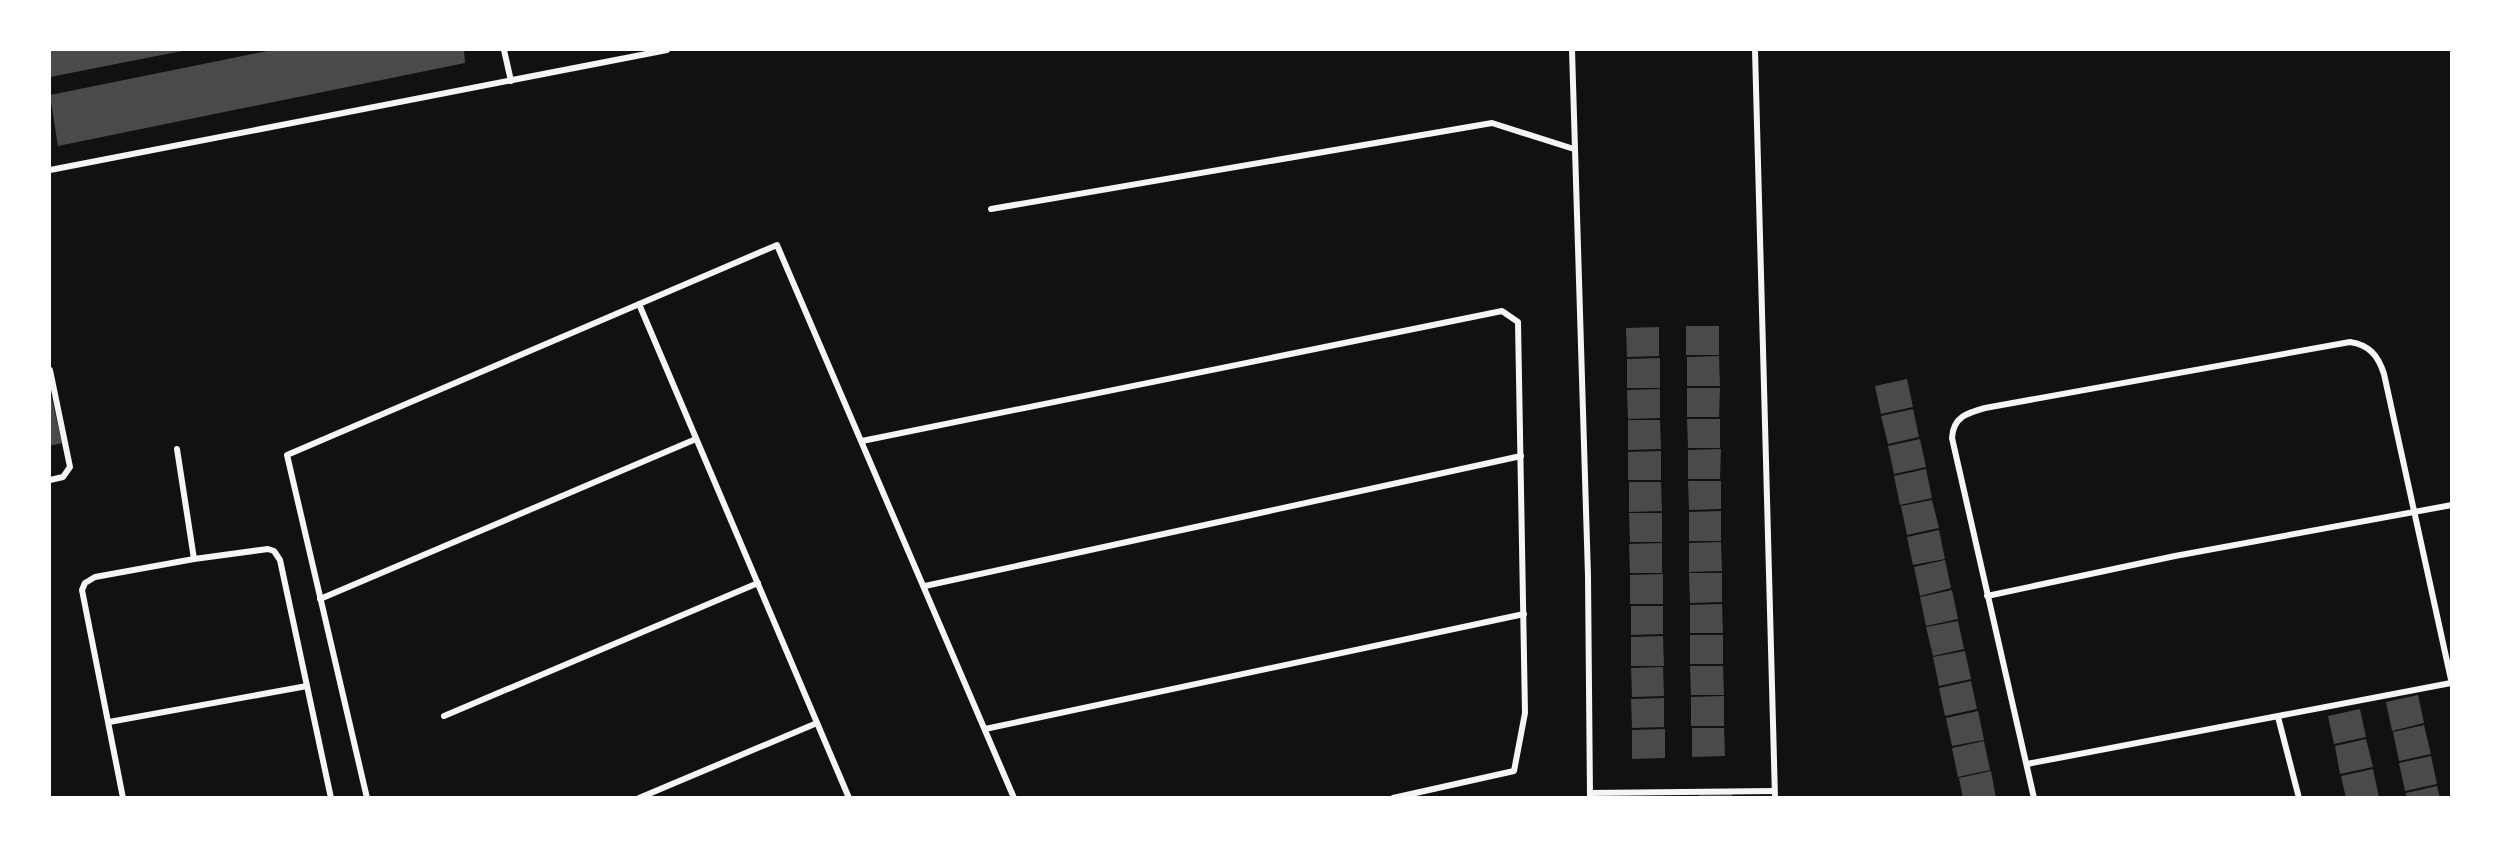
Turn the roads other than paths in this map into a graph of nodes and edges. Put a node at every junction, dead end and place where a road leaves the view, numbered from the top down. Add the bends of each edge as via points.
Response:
1 (504, 50) edge
2 (667, 50) edge
3 (1572, 50) edge
4 (1755, 50) edge
5 (511, 81) junction
6 (1574, 150) junction
7 (50, 170) edge
8 (991, 209) dead end
9 (639, 304) junction
10 (50, 370) edge
11 (696, 439) junction
12 (862, 441) junction
13 (177, 449) dead end
14 (1521, 456) junction
15 (50, 480) edge
16 (2451, 505) edge
17 (2415, 513) junction
18 (194, 559) junction
19 (758, 583) junction
20 (925, 586) junction
21 (1987, 597) junction
22 (320, 599) junction
23 (1524, 614) junction
24 (2451, 683) edge
25 (307, 686) junction
26 (444, 716) dead end
27 (2278, 717) junction
28 (109, 722) junction
29 (817, 723) junction
30 (985, 729) junction
31 (2027, 764) junction
32 (1775, 794) edge
33 (1590, 795) edge
34 (123, 798) edge
35 (331, 798) edge
36 (367, 798) edge
37 (639, 798) edge
38 (849, 798) edge
39 (1014, 798) edge
40 (1393, 798) edge
41 (2034, 798) edge
42 (2299, 798) edge

1 - 5 street
2 - 5 street
3 - 6 street
4 - 32 street
5 - 7 street
6 - 8 street via 1491,123
6 - 33 street via 1588,576
9 - 11 street
9 - 12 street via 777,245
9 - 22 street via 287,455
10 - 15 street via 70,467 63,477
11 - 19 street
11 - 22 street
12 - 14 street via 1502,311 1518,322
12 - 20 street
13 - 18 street
14 - 20 street
14 - 23 street
16 - 17 street
17 - 21 street via 2175,556
17 - 21 street via 2384,374 2374,353 2359,344 2349,342 1985,408 1960,417 1952,429 1952,438
17 - 24 street
18 - 25 street via 274,551 280,560
18 - 28 street via 85,583 84,604
19 - 26 street
19 - 29 street
20 - 30 street
21 - 31 street
22 - 36 street
23 - 30 street
23 - 40 street via 1525,713 1514,771
24 - 27 street
25 - 28 street
25 - 35 street
27 - 31 street
27 - 42 street
28 - 34 street
29 - 37 street
29 - 38 street
30 - 39 street
31 - 41 street
32 - 33 street

